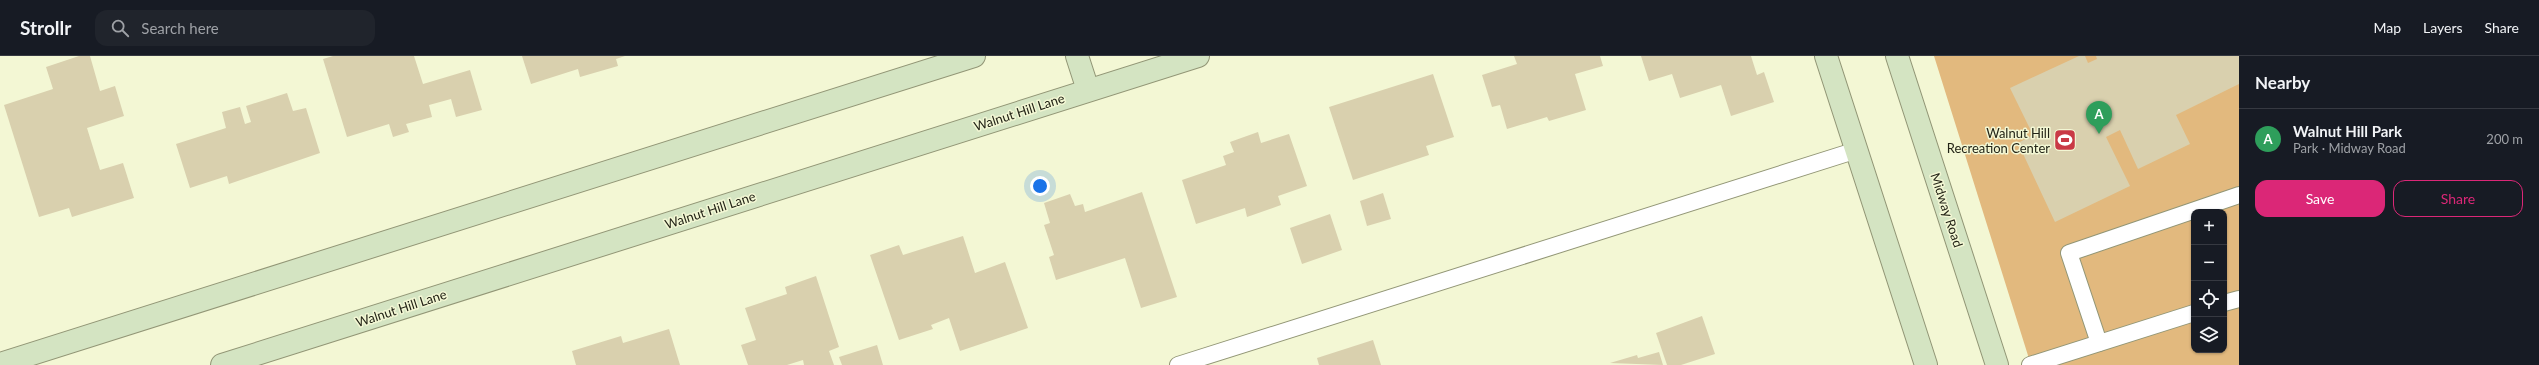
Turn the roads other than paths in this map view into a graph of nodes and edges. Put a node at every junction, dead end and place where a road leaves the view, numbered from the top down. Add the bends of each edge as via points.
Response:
1 (974, 56) edge
2 (1077, 56) edge
3 (1198, 56) edge
4 (1826, 56) edge
5 (1897, 56) edge
6 (1088, 90) junction
7 (1857, 150) junction
8 (2239, 195) edge
9 (2239, 299) edge
10 (2227, 302) edge
11 (2191, 314) edge
12 (2099, 343) junction
13 (0, 364) edge
14 (222, 365) edge
15 (1178, 365) edge
16 (1926, 365) edge
17 (1997, 365) edge
18 (2030, 365) edge

1 - 13 main road
2 - 6 main road
3 - 6 main road, Walnut Hill Lane
4 - 7 main road
5 - 17 main road, Midway Road
6 - 14 main road, Walnut Hill Lane
7 - 15 lane
7 - 16 main road
8 - 12 lane via 2069,253
9 - 10 lane
11 - 12 lane
12 - 18 lane

